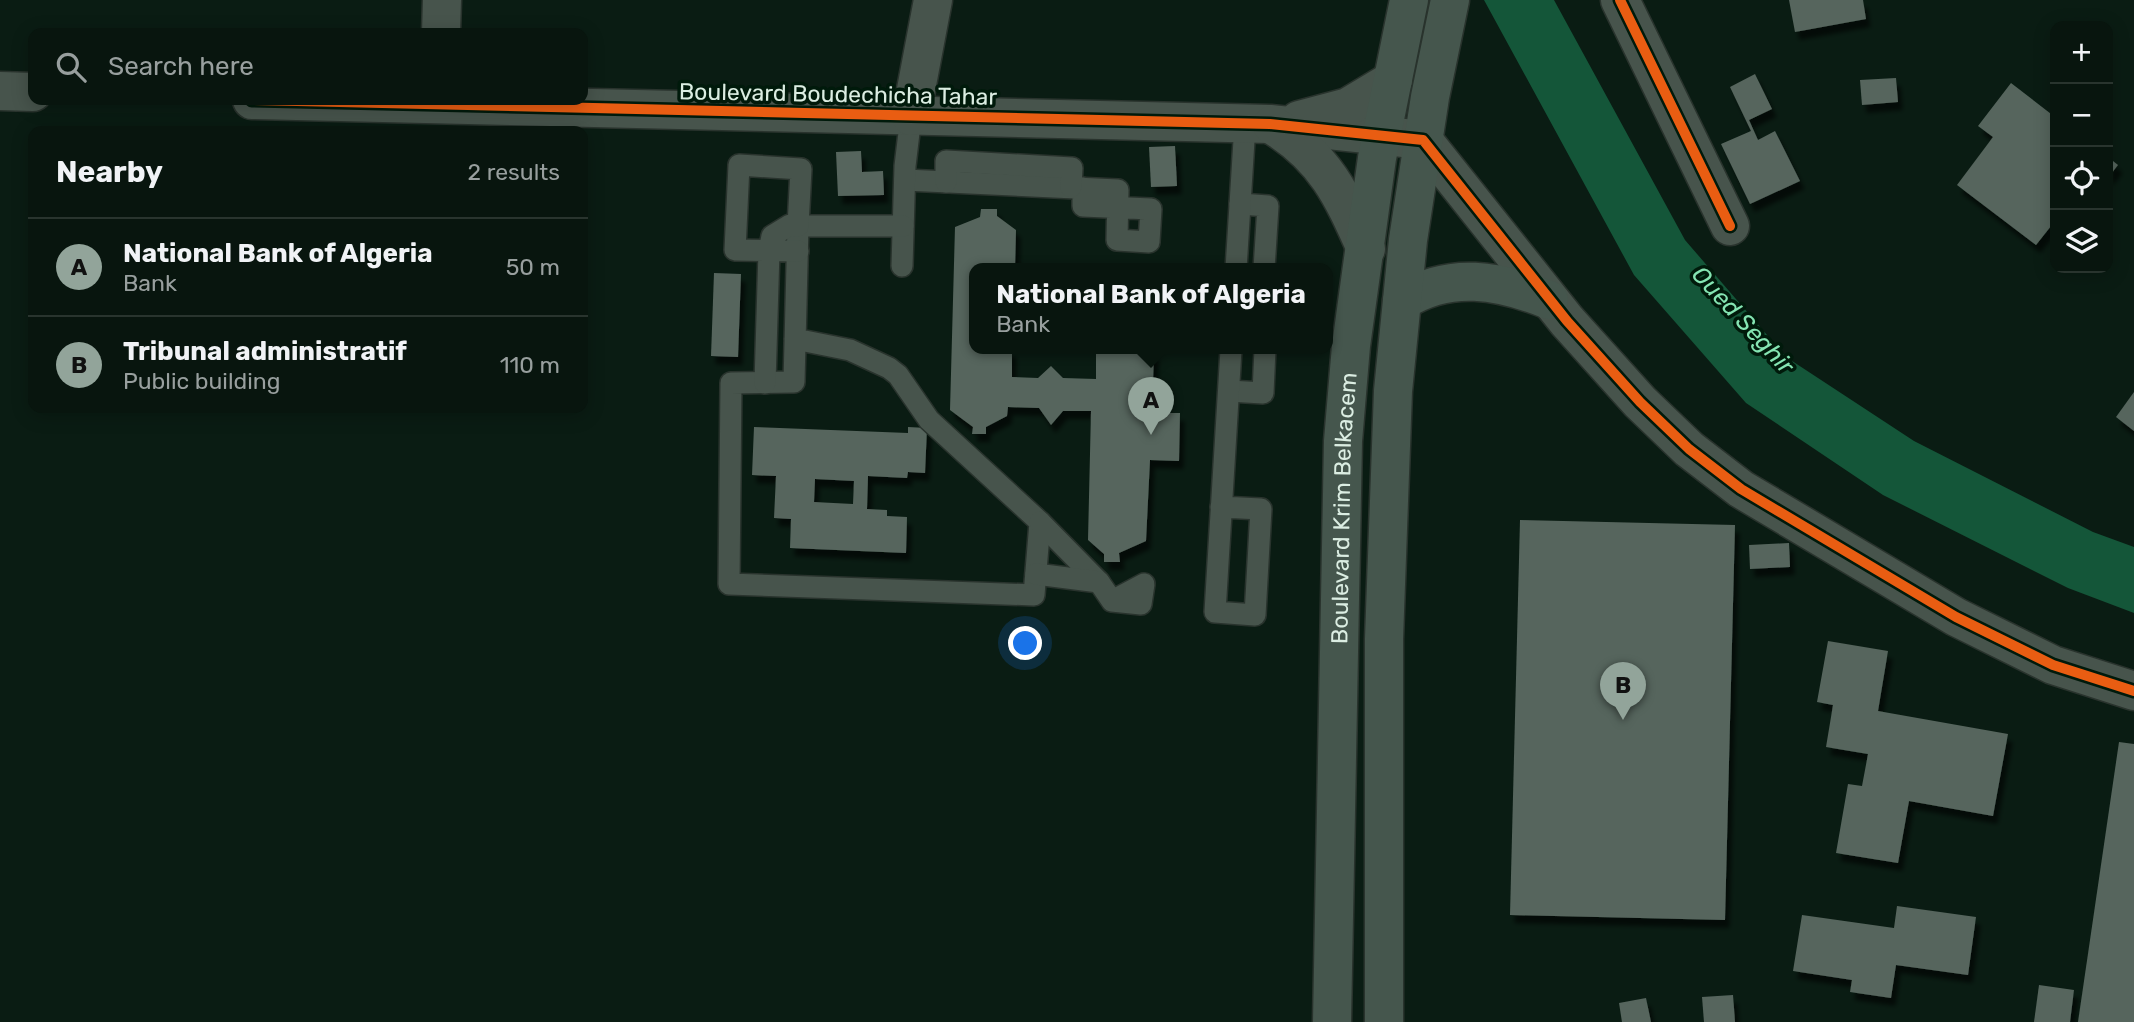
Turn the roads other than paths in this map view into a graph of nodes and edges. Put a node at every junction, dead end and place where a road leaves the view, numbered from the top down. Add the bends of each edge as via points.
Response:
1 (442, 0) edge
2 (933, 0) edge
3 (1409, 0) edge
4 (1450, 0) edge
5 (1620, 0) edge
6 (441, 28) edge
7 (1395, 76) junction
8 (0, 91) edge
9 (28, 92) edge
10 (510, 105) edge
11 (911, 116) junction
12 (1258, 124) junction
13 (1382, 136) junction
14 (1423, 140) junction
15 (905, 180) junction
16 (1240, 204) junction
17 (1118, 208) dead end
18 (798, 226) junction
19 (903, 226) junction
20 (1730, 226) dead end
21 (1366, 249) junction
22 (769, 251) junction
23 (797, 251) junction
24 (1236, 263) edge
25 (1264, 263) edge
26 (902, 266) dead end
27 (1549, 300) junction
28 (1402, 301) junction
29 (795, 339) junction
30 (1231, 354) edge
31 (1265, 354) edge
32 (765, 383) junction
33 (1229, 391) junction
34 (1221, 507) junction
35 (1040, 522) junction
36 (1036, 574) junction
37 (1099, 582) junction
38 (1112, 601) dead end
39 (2134, 691) edge
40 (1332, 1022) edge
41 (1384, 1022) edge

1 - 6 street
2 - 11 street
3 - 7 main road, Boulevard Krim Belkacem
4 - 14 main road, Boulevard Krim Belkacem
5 - 20 street
7 - 12 street, Boulevard Boudechicha Tahar via 1371,95 1322,116
7 - 13 main road, Boulevard Krim Belkacem
8 - 9 street
10 - 11 street, Boulevard Boudechicha Tahar
11 - 12 street, Boulevard Boudechicha Tahar
11 - 15 lane
12 - 13 street, Boulevard Boudechicha Tahar
12 - 16 lane
12 - 21 street via 1296,140 1329,174
13 - 14 street, Boulevard Boudechicha Tahar
13 - 21 main road, Boulevard Krim Belkacem
14 - 27 street
14 - 28 main road, Boulevard Krim Belkacem
15 - 17 lane via 946,182 946,161 1072,168 1083,206
15 - 19 lane
16 - 24 lane
16 - 25 lane via 1268,206
18 - 19 lane
18 - 22 lane via 790,225 772,236
18 - 22 lane via 801,169 738,165 735,250
18 - 23 lane
19 - 26 lane
21 - 40 main road, Boulevard Krim Belkacem via 1343,441
22 - 23 lane
22 - 32 lane
23 - 29 lane
27 - 28 main road via 1513,285 1476,281 1439,283
27 - 39 street via 1640,402 1689,449 1741,489 1956,617 2053,666
28 - 41 main road, Boulevard Krim Belkacem via 1393,391 1384,639
29 - 32 lane via 794,382
29 - 35 lane via 850,350 889,368 929,420
30 - 33 lane
31 - 33 lane via 1263,393
32 - 36 lane via 731,383 729,584 1034,594
33 - 34 lane
34 - 34 lane via 1215,612 1255,614 1261,509
35 - 36 lane
35 - 37 lane
36 - 37 lane
37 - 38 lane

